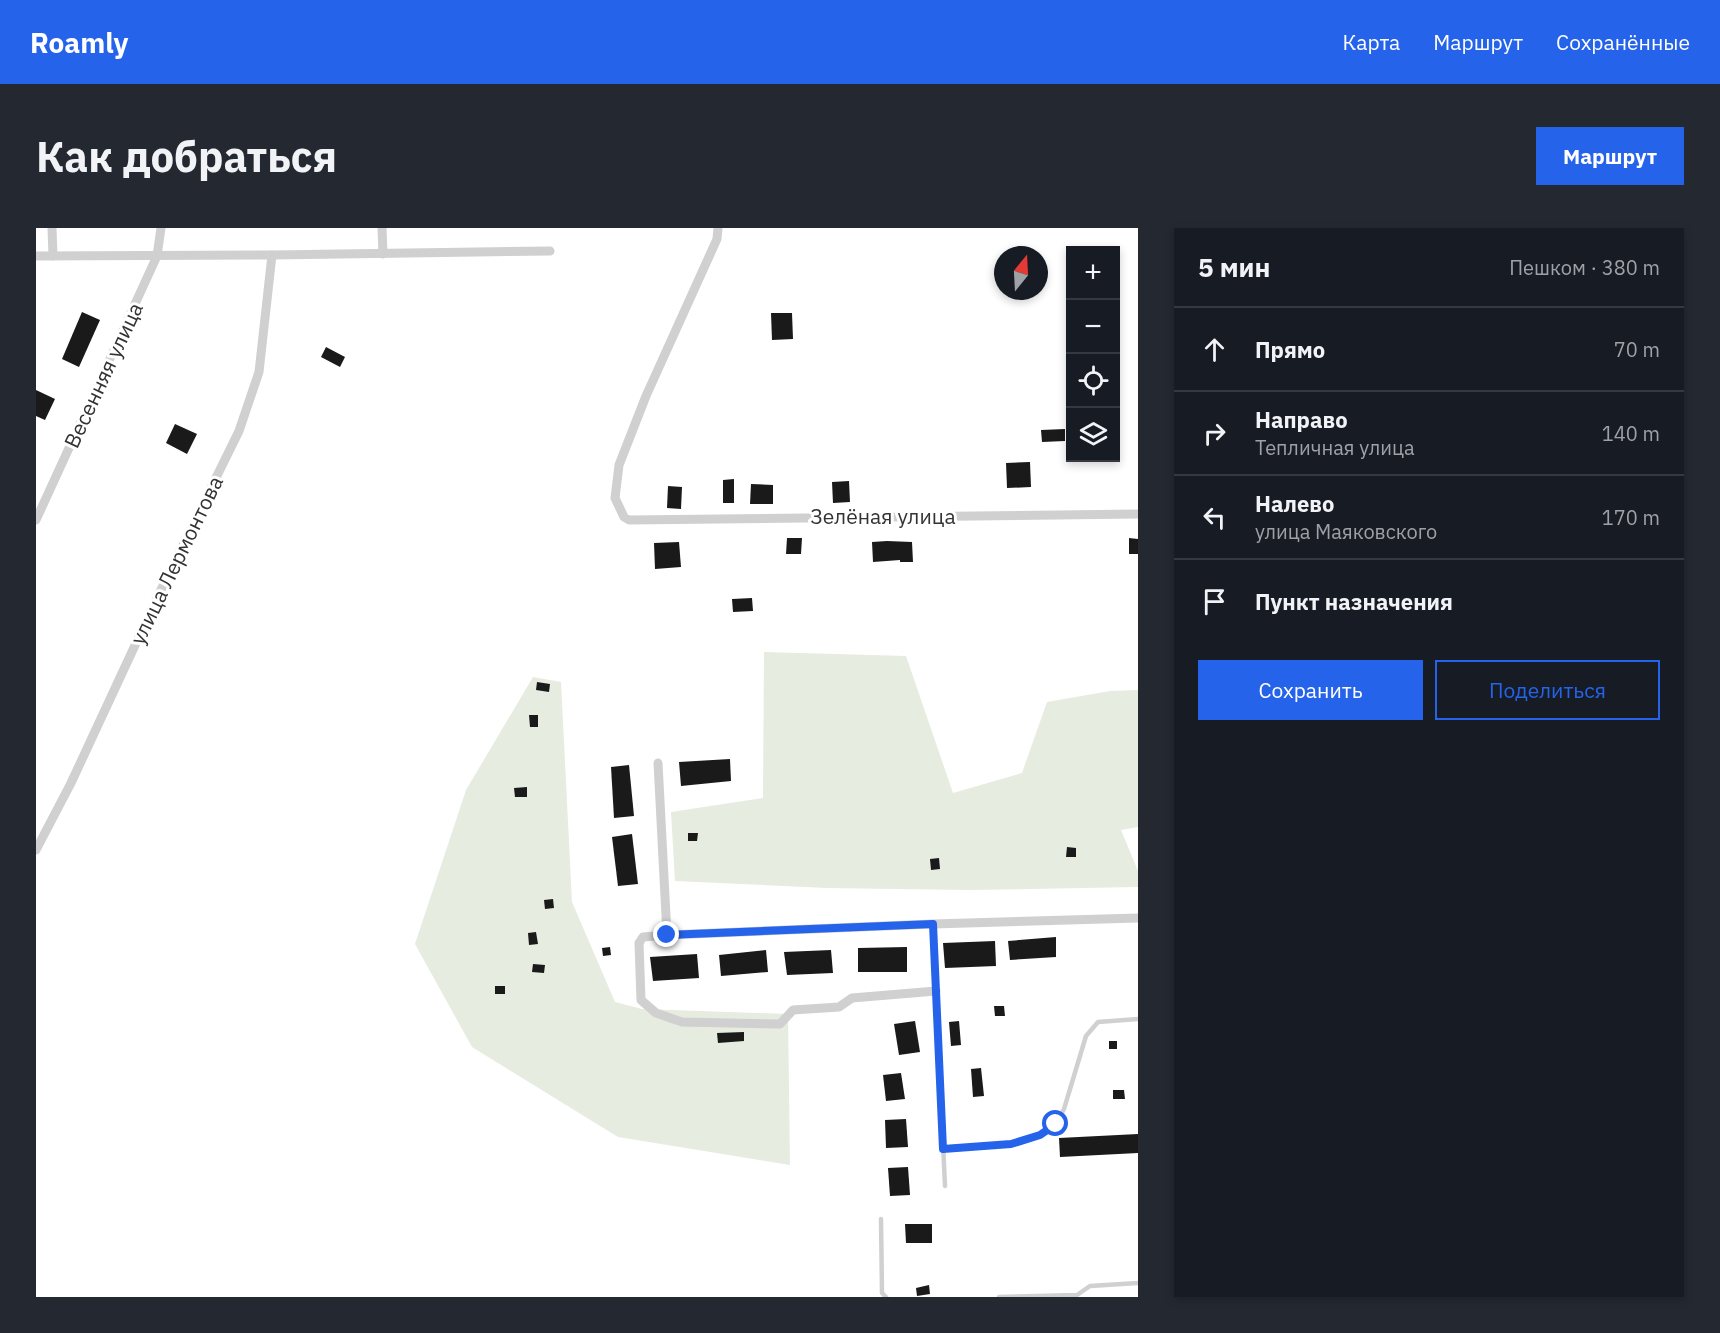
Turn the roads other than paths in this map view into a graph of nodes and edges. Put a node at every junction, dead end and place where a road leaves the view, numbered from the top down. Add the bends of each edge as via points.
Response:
1 (52, 228) edge
2 (162, 228) edge
3 (382, 228) edge
4 (718, 228) edge
5 (550, 251) dead end
6 (383, 254) junction
7 (272, 255) junction
8 (36, 256) edge
9 (53, 256) junction
10 (157, 256) junction
11 (1138, 514) edge
12 (36, 520) edge
13 (658, 763) dead end
14 (36, 850) edge
15 (1138, 918) edge
16 (933, 924) junction
17 (667, 935) junction
18 (936, 991) junction
19 (1138, 1019) edge
20 (943, 1149) junction
21 (945, 1186) dead end
22 (881, 1219) dead end
23 (1138, 1283) edge
24 (886, 1297) edge
25 (999, 1297) edge

1 - 9 street
2 - 10 street, Весенняя улица
3 - 6 street
4 - 11 street, Зелёная улица via 717,239 619,465 615,498 624,517 629,520
5 - 6 street
6 - 7 street
7 - 10 street
7 - 14 street, улица Лермонтова via 259,372 238,431
8 - 9 street
9 - 10 street
10 - 12 street, Весенняя улица
13 - 17 street
15 - 16 street
16 - 17 street
16 - 18 lane
17 - 18 street via 643,937 639,943 641,1000 656,1013 682,1022 780,1024 793,1010 839,1007 852,998
18 - 20 lane
19 - 20 lane via 1098,1022 1086,1036 1064,1109 1056,1124 1040,1135 1011,1144
20 - 21 lane
22 - 24 lane via 882,1293
23 - 25 lane via 1090,1286 1077,1295

